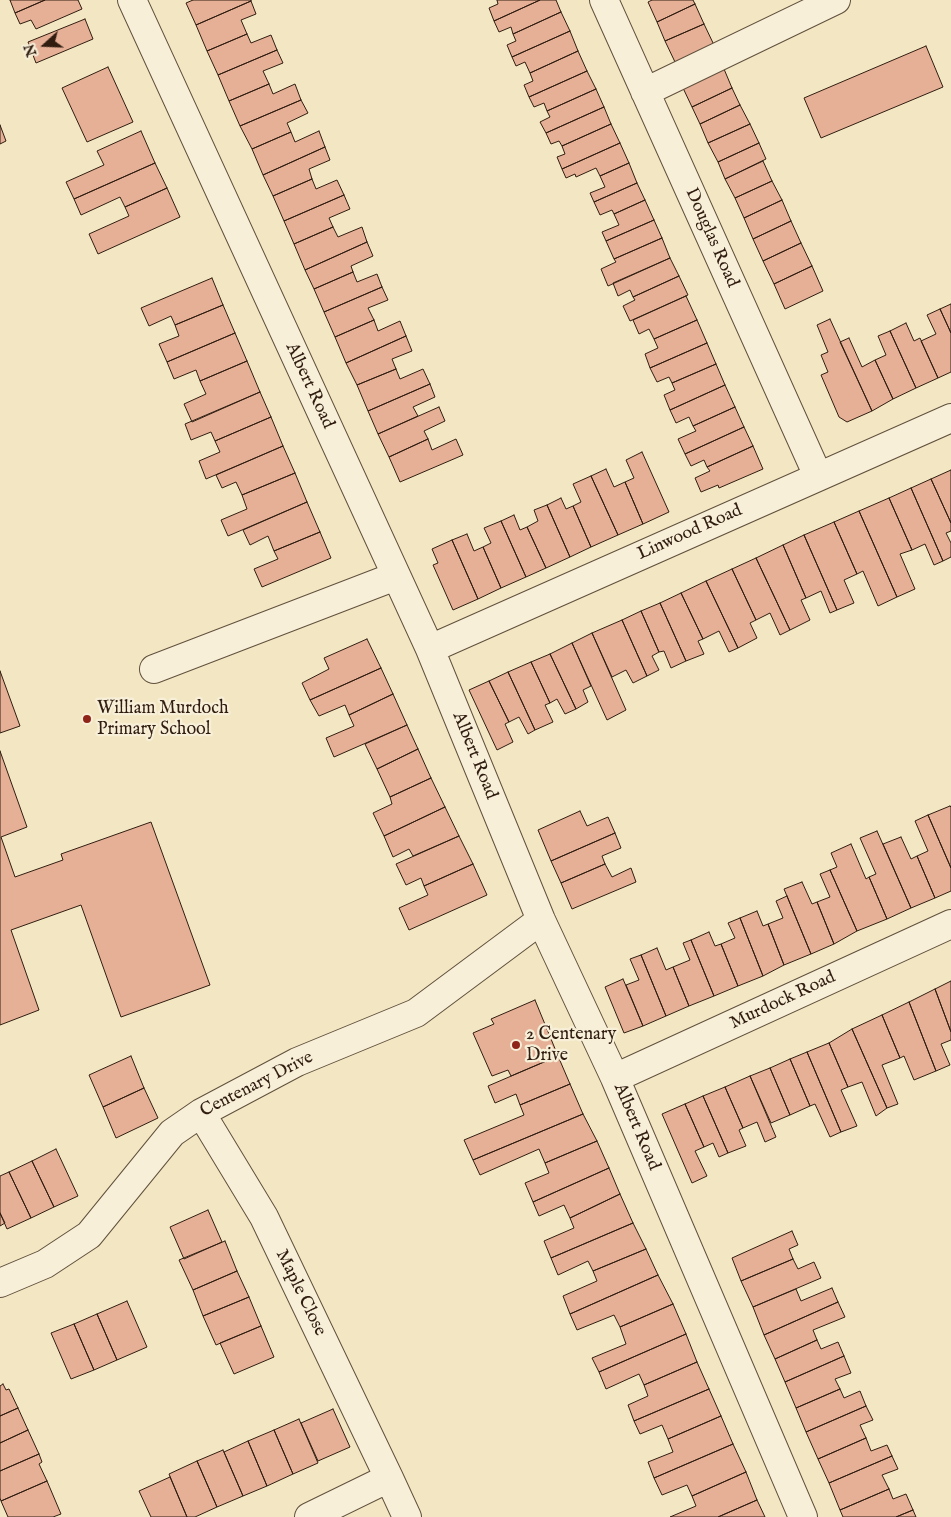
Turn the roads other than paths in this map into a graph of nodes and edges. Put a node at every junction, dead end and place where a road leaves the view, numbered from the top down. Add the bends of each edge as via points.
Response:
1 (132, 0) edge
2 (604, 0) edge
3 (836, 0) edge
4 (644, 92) junction
5 (951, 418) edge
6 (818, 476) junction
7 (396, 576) junction
8 (430, 649) junction
9 (154, 670) dead end
10 (541, 920) junction
11 (951, 924) edge
12 (615, 1078) junction
13 (201, 1113) junction
14 (0, 1283) edge
15 (389, 1478) junction
16 (309, 1517) edge
17 (406, 1517) edge
18 (803, 1517) edge

1 - 7 street, Albert Road
2 - 4 street, Douglas Road
3 - 4 street
4 - 6 street, Douglas Road
5 - 6 street, Linwood Road
6 - 8 street, Linwood Road
7 - 8 street, Albert Road
7 - 9 street
8 - 10 street, Albert Road
10 - 12 street, Albert Road
10 - 13 street, Centenary Drive via 416,1013 298,1062
11 - 12 street, Murdock Road
12 - 18 street, Albert Road
13 - 14 street, Centenary Drive via 172,1133 89,1235 45,1264
13 - 15 street, Maple Close via 264,1217
15 - 16 street
15 - 17 street, Maple Close

